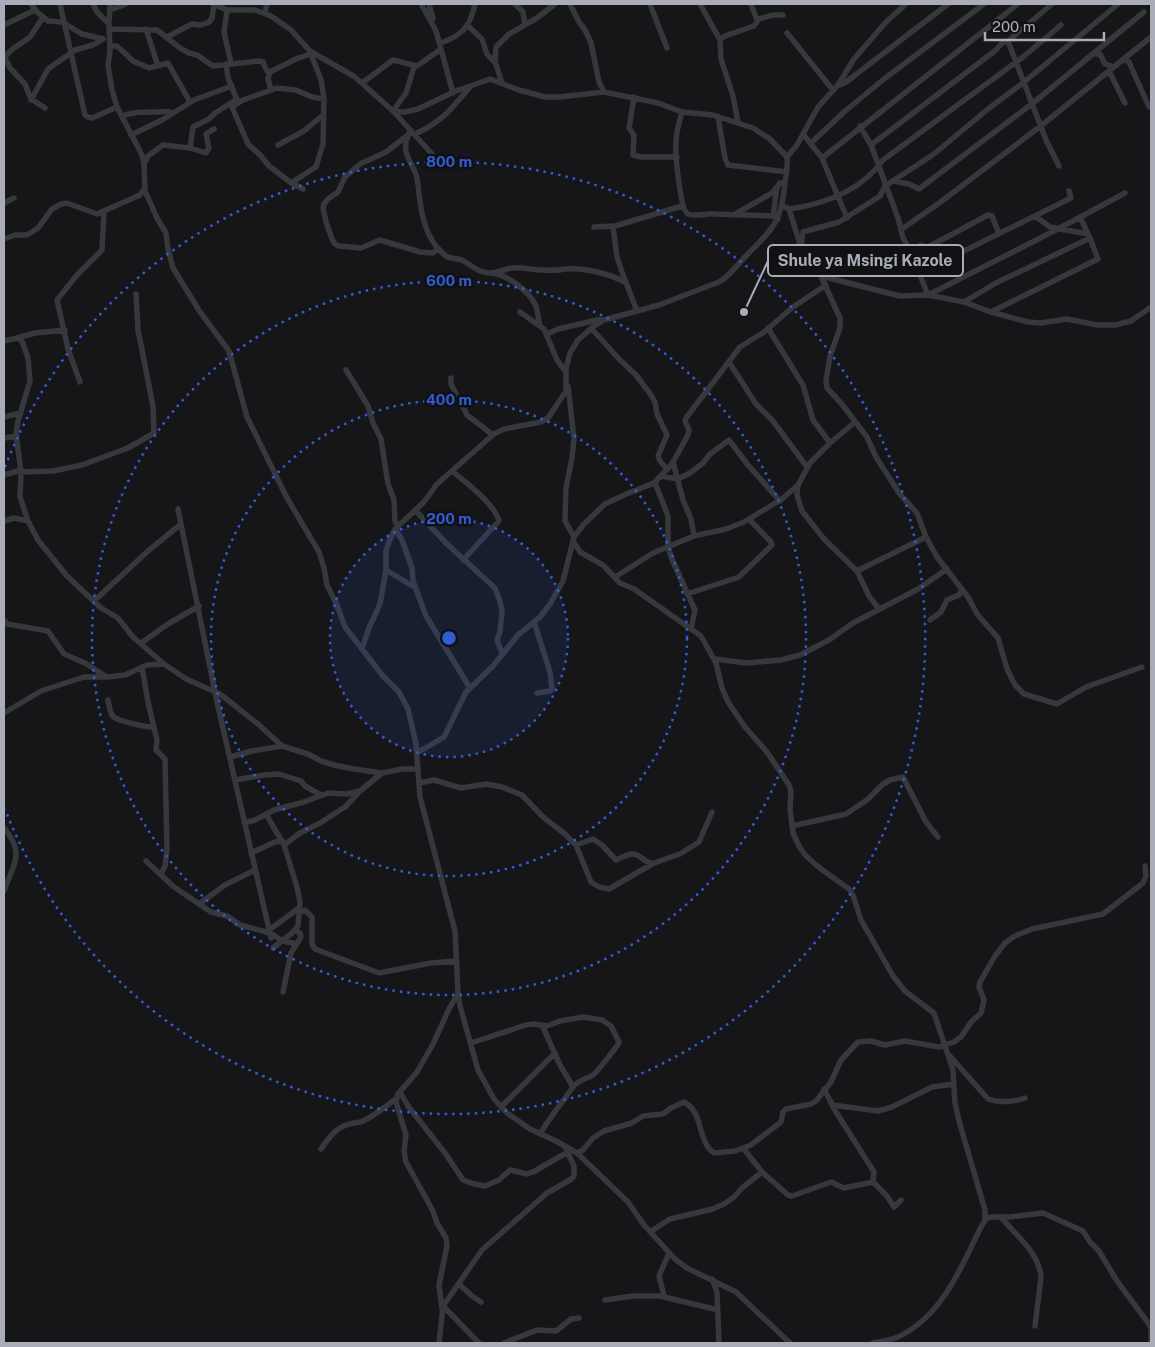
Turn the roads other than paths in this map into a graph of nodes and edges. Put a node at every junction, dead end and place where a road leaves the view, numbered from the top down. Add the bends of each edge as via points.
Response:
1 (31, 4) edge
2 (60, 4) edge
3 (93, 4) edge
4 (126, 4) edge
5 (213, 4) edge
6 (267, 4) edge
7 (421, 4) edge
8 (429, 4) edge
9 (475, 4) edge
10 (515, 4) edge
11 (553, 4) edge
12 (570, 4) edge
13 (650, 4) edge
14 (700, 4) edge
15 (751, 4) edge
16 (906, 4) edge
17 (948, 4) edge
18 (984, 4) edge
19 (1018, 4) edge
20 (1052, 4) edge
21 (1117, 5) dead end
22 (110, 7) edge
23 (35, 10) junction
24 (227, 10) junction
25 (265, 12) junction
26 (1144, 12) dead end
27 (783, 15) dead end
28 (43, 18) junction
29 (757, 20) junction
30 (66, 24) junction
31 (525, 24) junction
32 (4, 25) edge
33 (467, 25) junction
34 (1061, 25) dead end
35 (109, 26) junction
36 (146, 29) junction
37 (436, 31) junction
38 (787, 33) dead end
39 (1151, 36) edge
40 (168, 37) junction
41 (106, 39) junction
42 (720, 40) junction
43 (1008, 41) junction
44 (110, 46) junction
45 (441, 46) junction
46 (667, 48) dead end
47 (72, 52) junction
48 (312, 54) junction
49 (1093, 54) junction
50 (4, 56) edge
51 (1123, 59) junction
52 (1017, 61) junction
53 (229, 64) junction
54 (496, 64) junction
55 (158, 66) junction
56 (414, 67) junction
57 (1112, 69) junction
58 (270, 72) junction
59 (1024, 82) junction
60 (362, 83) junction
61 (502, 83) junction
62 (838, 85) junction
63 (232, 86) junction
64 (471, 86) junction
65 (271, 90) junction
66 (833, 90) junction
67 (604, 92) junction
68 (453, 93) junction
69 (634, 97) junction
70 (324, 99) junction
71 (31, 100) junction
72 (238, 101) junction
73 (190, 102) junction
74 (1033, 103) junction
75 (1125, 103) dead end
76 (118, 107) junction
77 (1150, 107) dead end
78 (45, 108) dead end
79 (393, 111) junction
80 (682, 112) junction
81 (174, 113) junction
82 (323, 115) junction
83 (122, 116) junction
84 (718, 117) junction
85 (738, 122) junction
86 (1042, 125) junction
87 (860, 126) junction
88 (214, 129) dead end
89 (411, 133) junction
90 (803, 134) junction
91 (132, 135) junction
92 (811, 142) junction
93 (278, 145) dead end
94 (871, 145) junction
95 (190, 148) junction
96 (432, 154) dead end
97 (787, 156) junction
98 (677, 157) junction
99 (822, 158) junction
100 (144, 164) junction
101 (879, 166) junction
102 (1059, 166) dead end
103 (788, 172) junction
104 (894, 181) junction
105 (291, 183) junction
106 (785, 183) junction
107 (885, 186) junction
108 (777, 187) junction
109 (145, 188) junction
110 (303, 189) dead end
111 (1069, 191) dead end
112 (1125, 193) dead end
113 (838, 197) junction
114 (14, 198) dead end
115 (4, 203) edge
116 (682, 206) junction
117 (786, 208) junction
118 (104, 211) junction
119 (736, 214) junction
120 (1035, 216) junction
121 (776, 218) junction
122 (847, 218) junction
123 (1080, 218) junction
124 (613, 226) junction
125 (594, 227) dead end
126 (902, 229) junction
127 (1058, 229) junction
128 (1074, 232) junction
129 (999, 234) junction
130 (1089, 236) junction
131 (4, 239) edge
132 (1081, 242) junction
133 (801, 247) junction
134 (439, 249) junction
135 (910, 250) junction
136 (493, 273) junction
137 (920, 275) junction
138 (821, 276) junction
139 (625, 282) junction
140 (826, 285) junction
141 (136, 294) dead end
142 (928, 295) junction
143 (964, 302) junction
144 (1151, 307) edge
145 (637, 311) junction
146 (520, 312) dead end
147 (991, 312) junction
148 (604, 320) junction
149 (540, 326) junction
150 (591, 328) junction
151 (768, 328) junction
152 (65, 330) junction
153 (547, 334) junction
154 (17, 338) junction
155 (4, 341) edge
156 (729, 362) junction
157 (346, 370) dead end
158 (566, 372) junction
159 (451, 378) dead end
160 (80, 382) dead end
161 (567, 382) junction
162 (20, 413) junction
163 (4, 417) edge
164 (855, 422) junction
165 (493, 435) junction
166 (17, 436) junction
167 (4, 438) edge
168 (830, 443) junction
169 (673, 462) junction
170 (807, 467) junction
171 (667, 469) junction
172 (21, 471) junction
173 (452, 471) junction
174 (4, 475) edge
175 (661, 476) junction
176 (678, 479) junction
177 (655, 483) junction
178 (798, 485) junction
179 (780, 501) junction
180 (178, 509) dead end
181 (415, 510) junction
182 (749, 519) junction
183 (4, 521) edge
184 (28, 521) junction
185 (181, 524) junction
186 (397, 528) junction
187 (694, 536) junction
188 (926, 537) junction
189 (573, 539) junction
190 (668, 546) junction
191 (463, 560) junction
192 (947, 569) junction
193 (386, 570) junction
194 (857, 571) junction
195 (615, 577) junction
196 (416, 588) junction
197 (962, 590) junction
198 (687, 594) junction
199 (94, 602) junction
200 (199, 606) junction
201 (879, 610) junction
202 (930, 620) dead end
203 (534, 622) junction
204 (5, 623) edge
205 (692, 629) junction
206 (141, 643) junction
207 (362, 648) junction
208 (502, 653) junction
209 (714, 659) junction
210 (164, 664) junction
211 (142, 667) junction
212 (1142, 667) dead end
213 (107, 677) junction
214 (470, 688) junction
215 (216, 692) junction
216 (537, 693) dead end
217 (108, 700) dead end
218 (4, 713) edge
219 (153, 727) junction
220 (282, 746) junction
221 (417, 753) junction
222 (230, 757) junction
223 (418, 769) junction
224 (382, 773) junction
225 (235, 780) junction
226 (419, 783) junction
227 (360, 791) junction
228 (322, 795) junction
229 (712, 812) dead end
230 (266, 814) junction
231 (244, 823) junction
232 (792, 826) junction
233 (4, 828) edge
234 (938, 838) dead end
235 (283, 843) junction
236 (576, 845) junction
237 (251, 853) junction
238 (146, 861) dead end
239 (654, 863) junction
240 (1145, 866) dead end
241 (255, 870) junction
242 (161, 874) junction
243 (4, 891) edge
244 (199, 904) junction
245 (299, 910) junction
246 (295, 930) junction
247 (270, 933) junction
248 (283, 941) junction
249 (296, 944) junction
250 (273, 948) dead end
251 (457, 961) junction
252 (283, 992) dead end
253 (458, 993) junction
254 (542, 1025) junction
255 (471, 1043) junction
256 (945, 1046) junction
257 (555, 1053) junction
258 (948, 1054) junction
259 (954, 1084) junction
260 (573, 1087) junction
261 (824, 1089) junction
262 (398, 1095) junction
263 (1024, 1098) dead end
264 (832, 1105) junction
265 (501, 1107) junction
266 (540, 1134) junction
267 (564, 1146) junction
268 (743, 1148) junction
269 (321, 1149) dead end
270 (568, 1152) junction
271 (577, 1153) junction
272 (762, 1172) junction
273 (873, 1182) junction
274 (901, 1200) dead end
275 (1001, 1217) junction
276 (985, 1221) junction
277 (650, 1232) junction
278 (669, 1253) junction
279 (712, 1280) junction
280 (459, 1284) junction
281 (664, 1296) junction
282 (604, 1300) dead end
283 (481, 1302) dead end
284 (442, 1307) junction
285 (718, 1310) junction
286 (578, 1318) dead end
287 (1035, 1326) dead end
288 (439, 1343) edge
289 (479, 1343) edge
290 (504, 1343) edge
291 (719, 1343) edge
292 (790, 1343) edge
293 (873, 1343) edge
294 (1151, 1343) edge

1 - 23 street
2 - 30 street
3 - 35 street
4 - 22 street
5 - 24 street
5 - 40 street via 209,22 192,24
6 - 25 street
7 - 37 street
8 - 37 street
9 - 33 street
10 - 31 street via 523,12
11 - 31 street
12 - 67 street via 591,44
13 - 46 street
14 - 42 street
15 - 29 street
16 - 62 street via 854,59
17 - 62 street
18 - 92 street via 884,79
19 - 87 street
20 - 43 street
21 - 59 street
22 - 35 street
23 - 28 street
23 - 32 street
24 - 25 street
24 - 53 street via 224,32
25 - 48 street via 288,28
26 - 49 street
27 - 29 street
28 - 30 street
28 - 50 street via 32,36
29 - 42 street via 754,26
30 - 41 street via 82,34
30 - 47 street
31 - 54 street via 496,47
33 - 45 street via 460,34
33 - 54 street via 482,39 487,54
34 - 52 street
35 - 36 street
35 - 41 street
36 - 40 street via 158,30
36 - 55 street
37 - 45 street
38 - 66 street
39 - 51 street
40 - 53 street via 211,65
41 - 44 street
41 - 47 street
42 - 85 street via 721,59
43 - 52 street
43 - 94 street
44 - 55 street via 117,46 136,63 149,68
44 - 76 street via 109,74
45 - 56 street
45 - 68 street
47 - 71 street via 47,70
47 - 76 street via 87,117
48 - 58 street
48 - 60 street
48 - 70 street
49 - 57 street via 1100,54
49 - 74 street
50 - 71 street via 25,84
51 - 57 street
51 - 77 street via 1129,62
52 - 59 street
52 - 101 street
53 - 58 street via 261,61
53 - 63 street via 227,74
54 - 61 street
55 - 73 street via 167,62 170,65
56 - 60 street via 393,60
56 - 79 street via 406,93
57 - 75 street
57 - 86 street
58 - 65 street
59 - 74 street
59 - 104 street via 934,154
60 - 79 street
61 - 64 street via 490,79
61 - 67 street via 548,97
62 - 66 street
63 - 72 street
63 - 73 street
64 - 68 street
64 - 89 street via 435,124
65 - 70 street via 296,90
65 - 72 street
66 - 90 street via 818,107
67 - 69 street
68 - 79 street via 418,110
69 - 80 street
69 - 98 street via 629,128 634,134 633,155
70 - 82 street
71 - 78 street
72 - 95 street via 193,127
72 - 105 street via 232,107 248,144
73 - 81 street
74 - 86 street
74 - 104 street via 919,189
76 - 83 street
79 - 89 street
80 - 84 street
80 - 98 street
81 - 83 street via 167,110
81 - 91 street
82 - 93 street via 304,131
82 - 105 street via 323,144 317,166
83 - 91 street
84 - 85 street
84 - 103 street via 728,165
85 - 97 street via 763,134
86 - 102 street
86 - 126 street
87 - 94 street
87 - 99 street
88 - 95 street via 206,134 209,148 206,153
89 - 96 street
89 - 134 street via 406,145 408,158 418,179 426,226
89 - 134 street via 345,177 338,192 324,204 326,222 332,239 339,246 361,248 382,240 420,252 432,253
90 - 92 street
90 - 97 street
91 - 100 street
92 - 99 street
94 - 101 street
95 - 100 street via 163,145 148,156
97 - 103 street
98 - 116 street
99 - 113 street
100 - 109 street
101 - 107 street
101 - 113 street
103 - 106 street
104 - 107 street
105 - 110 street
106 - 108 street
106 - 117 street
107 - 122 street via 880,196
107 - 126 street
108 - 119 street
108 - 121 street
109 - 118 street via 140,194
109 - 207 street via 166,234 173,268 230,354 247,417 287,498 319,552 329,590 345,627
111 - 120 street via 1071,198
112 - 123 street
113 - 117 street
113 - 122 street
114 - 115 street
116 - 119 street via 690,214
116 - 124 street
117 - 121 street
117 - 133 street
118 - 131 street via 97,214 67,203 61,204 27,235
118 - 152 street via 102,249 57,300
119 - 121 street
120 - 127 street
120 - 129 street
121 - 145 street via 765,238 722,281
122 - 133 street via 804,232
123 - 127 street
123 - 130 street
124 - 125 street
124 - 139 street via 617,258
126 - 135 street
127 - 128 street
127 - 142 street
128 - 130 street
128 - 132 street
129 - 135 street via 992,216 988,215 930,246 921,245
129 - 137 street
130 - 132 street
130 - 147 street via 1098,259
132 - 143 street
133 - 138 street
134 - 136 street via 447,257
135 - 137 street
136 - 139 street via 511,268 569,269 606,274
136 - 149 street via 505,276 524,292 535,305
137 - 142 street
138 - 140 street
138 - 142 street via 900,296
139 - 145 street
140 - 151 street
140 - 164 street via 840,318 826,384
141 - 172 street via 138,330 154,432 128,448 82,465 53,471
142 - 143 street
143 - 147 street
144 - 147 street via 1131,321 1115,325 1067,318 1028,322
145 - 148 street
146 - 149 street
148 - 150 street
148 - 153 street
149 - 153 street
150 - 158 street via 571,350
150 - 171 street via 636,375 655,402 667,435 658,456
151 - 156 street via 740,348
151 - 168 street via 803,384 814,420
152 - 154 street
152 - 160 street
153 - 158 street via 556,360
154 - 155 street
154 - 162 street via 22,341 28,358 30,381
156 - 169 street via 685,419 689,433
156 - 170 street via 756,404 773,421
157 - 186 street via 368,406 381,439
158 - 161 street
159 - 165 street via 467,415
161 - 165 street via 564,394 545,420 504,429
161 - 189 street via 574,439 566,488 565,521
162 - 163 street
162 - 166 street
164 - 168 street
164 - 188 street via 900,495 916,511
165 - 173 street
166 - 167 street
166 - 172 street
168 - 170 street
169 - 171 street
169 - 176 street
170 - 178 street
171 - 175 street
172 - 174 street
172 - 184 street via 20,497
173 - 181 street
173 - 191 street via 485,502 498,521
175 - 176 street
175 - 177 street
176 - 179 street via 705,462 710,454 729,440
176 - 187 street
177 - 189 street via 604,504
177 - 190 street via 668,516
178 - 179 street
178 - 194 street via 797,495 802,511 824,539
179 - 182 street
180 - 185 street
181 - 186 street
181 - 191 street
182 - 187 street via 730,528
182 - 198 street via 772,545 739,577
183 - 184 street via 14,518
184 - 199 street via 50,556
185 - 199 street
185 - 200 street
186 - 193 street via 388,544
186 - 196 street
187 - 190 street
188 - 192 street
188 - 194 street
189 - 195 street via 580,552 604,565
189 - 203 street via 563,581 550,604
190 - 195 street
190 - 198 street
191 - 208 street via 496,590 502,611 497,640
192 - 197 street
192 - 201 street
193 - 196 street
193 - 207 street via 379,607
194 - 201 street
195 - 205 street
196 - 214 street via 427,617
197 - 202 street via 947,600 941,612
197 - 212 street via 998,638 1010,676 1024,694 1060,703 1086,687
198 - 205 street via 695,611
199 - 206 street via 118,618
200 - 206 street
200 - 215 street
201 - 209 street via 800,655 746,663
203 - 208 street via 521,631
203 - 216 street via 552,689
204 - 213 street via 46,630 63,653
205 - 209 street via 701,636
206 - 210 street
207 - 221 street via 405,702 414,729
208 - 214 street
209 - 232 street via 728,702 789,785
210 - 211 street
210 - 215 street
211 - 213 street
211 - 219 street
213 - 218 street via 84,677 41,691
214 - 221 street via 445,736
215 - 220 street
215 - 222 street
217 - 219 street via 115,720 139,727
219 - 242 street via 156,750 164,758 165,765 167,849
220 - 222 street
220 - 224 street via 334,765
221 - 223 street
222 - 225 street
223 - 224 street
223 - 226 street
224 - 227 street
225 - 228 street via 279,774 301,781
225 - 231 street
226 - 236 street via 434,780 461,788 486,784 502,787 522,795
226 - 251 street via 452,921
227 - 228 street
227 - 235 street via 344,807
228 - 230 street
229 - 239 street via 699,842 680,854
230 - 231 street
230 - 235 street
231 - 237 street
232 - 234 street via 846,814 883,784 903,777
232 - 256 street via 795,840 806,856 850,892 886,966 905,991 933,1011
233 - 243 street via 17,856
235 - 237 street via 271,843
235 - 245 street via 297,887
236 - 239 street via 593,839 616,860 632,854 646,863
236 - 239 street via 590,880 604,888 610,889
237 - 241 street
238 - 242 street
240 - 256 street via 1145,879 1137,890 1103,914 1032,929 1004,943 980,982 984,1000 980,1015 961,1037
241 - 244 street via 225,885
241 - 247 street
242 - 244 street via 174,888
244 - 247 street via 240,925
245 - 246 street via 299,923
245 - 247 street
245 - 251 street via 305,910 312,917 315,948 374,972
246 - 248 street
246 - 249 street via 301,935
247 - 248 street
248 - 249 street
248 - 250 street
249 - 252 street
251 - 253 street
253 - 255 street
253 - 262 street via 417,1072
254 - 255 street via 526,1025
254 - 257 street
254 - 260 street via 583,1017 596,1018 611,1026 618,1044 595,1072
255 - 265 street via 480,1073
256 - 258 street
256 - 261 street via 858,1042 841,1060
257 - 260 street
257 - 265 street
258 - 259 street
258 - 263 street via 988,1099 1017,1101
259 - 264 street via 932,1087 878,1111
259 - 276 street via 959,1121 985,1210
260 - 266 street
261 - 264 street
261 - 268 street via 814,1103 786,1109 781,1122
262 - 269 street via 363,1122 340,1127
262 - 270 street via 445,1153 460,1177 468,1183 488,1185 510,1170 527,1174
262 - 284 street via 396,1102 406,1135 406,1162 446,1238 439,1285
264 - 273 street via 874,1172
265 - 266 street
266 - 267 street
267 - 270 street
267 - 271 street
268 - 271 street via 710,1151 698,1118 684,1102 663,1114 643,1116 632,1123 604,1130
268 - 272 street
270 - 280 street via 575,1170 572,1178 547,1193 484,1247
271 - 277 street via 628,1202
272 - 273 street via 792,1196 830,1183 844,1188
272 - 277 street via 720,1206 670,1219
273 - 274 street via 894,1207
275 - 276 street via 992,1216
275 - 287 street via 1027,1246 1040,1270
275 - 294 street via 1043,1213 1083,1231 1150,1327
276 - 293 street via 940,1302 903,1335
277 - 278 street
278 - 279 street via 687,1268
278 - 281 street via 659,1276
279 - 285 street via 717,1292
279 - 292 street via 736,1292
280 - 283 street
280 - 284 street
281 - 282 street
281 - 285 street
284 - 288 street
284 - 289 street
285 - 291 street
286 - 290 street via 570,1319 556,1330 537,1330

